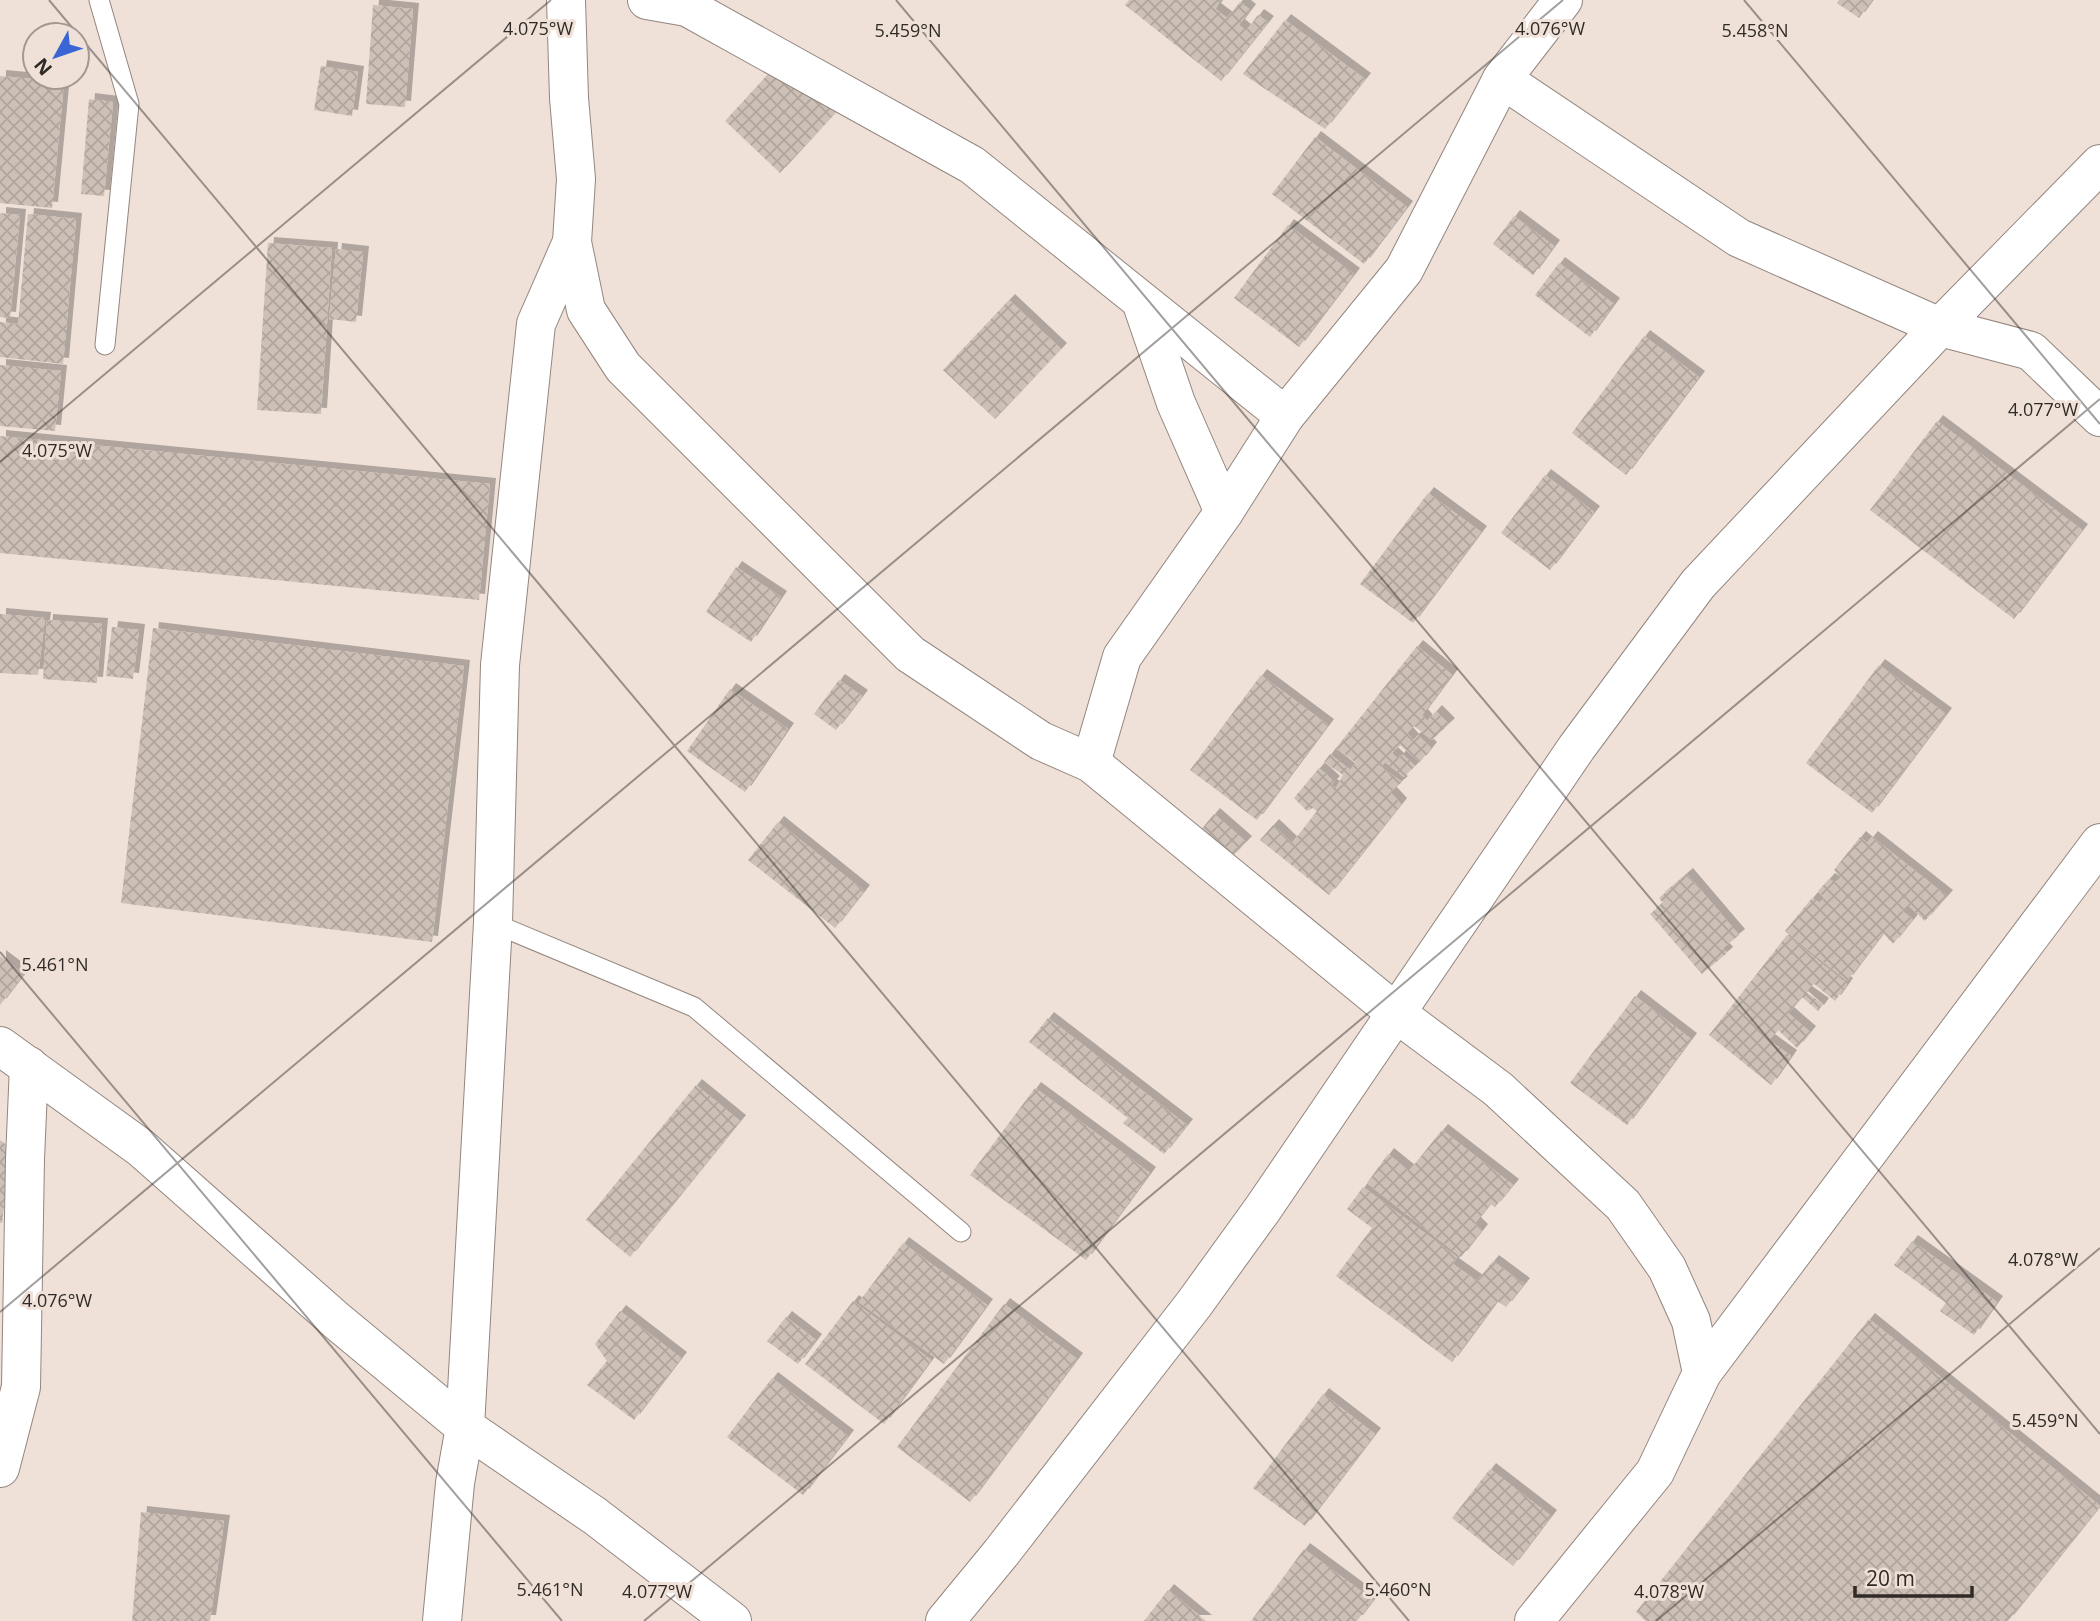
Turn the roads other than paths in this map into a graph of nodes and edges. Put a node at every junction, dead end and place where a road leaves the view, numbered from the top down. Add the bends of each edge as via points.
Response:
1 (99, 0) edge
2 (566, 0) edge
3 (647, 0) edge
4 (1563, 0) edge
5 (1502, 79) junction
6 (2100, 164) edge
7 (572, 242) junction
8 (1142, 301) junction
9 (1940, 327) junction
10 (105, 345) dead end
11 (1285, 416) junction
12 (2100, 417) edge
13 (1224, 512) junction
14 (1091, 763) junction
15 (2100, 843) edge
16 (493, 923) junction
17 (1396, 1013) junction
18 (15, 1056) edge
19 (961, 1232) dead end
20 (1702, 1373) junction
21 (465, 1427) junction
22 (0, 1468) edge
23 (442, 1621) edge
24 (732, 1621) edge
25 (945, 1621) edge
26 (1534, 1621) edge

1 - 10 lane via 129,104
2 - 7 street via 576,179
3 - 8 street via 687,7 972,165
4 - 5 street
5 - 9 street via 1739,238
5 - 11 street via 1404,271
6 - 9 street
7 - 14 street via 586,310 623,368 910,654 1041,741
7 - 16 street via 536,324 500,665
8 - 11 street
8 - 13 street via 1176,402
9 - 12 street via 2031,351
9 - 17 street via 1698,584 1577,747
11 - 13 street
13 - 14 street via 1122,657
14 - 17 street
15 - 20 street
16 - 19 lane via 694,1007
16 - 21 street
17 - 20 street via 1498,1089 1623,1205 1667,1268 1691,1321
17 - 25 street via 1194,1304
18 - 21 street via 141,1148
18 - 22 street via 25,1159 21,1387
20 - 26 street via 1655,1472
21 - 23 street
21 - 24 street via 595,1517

